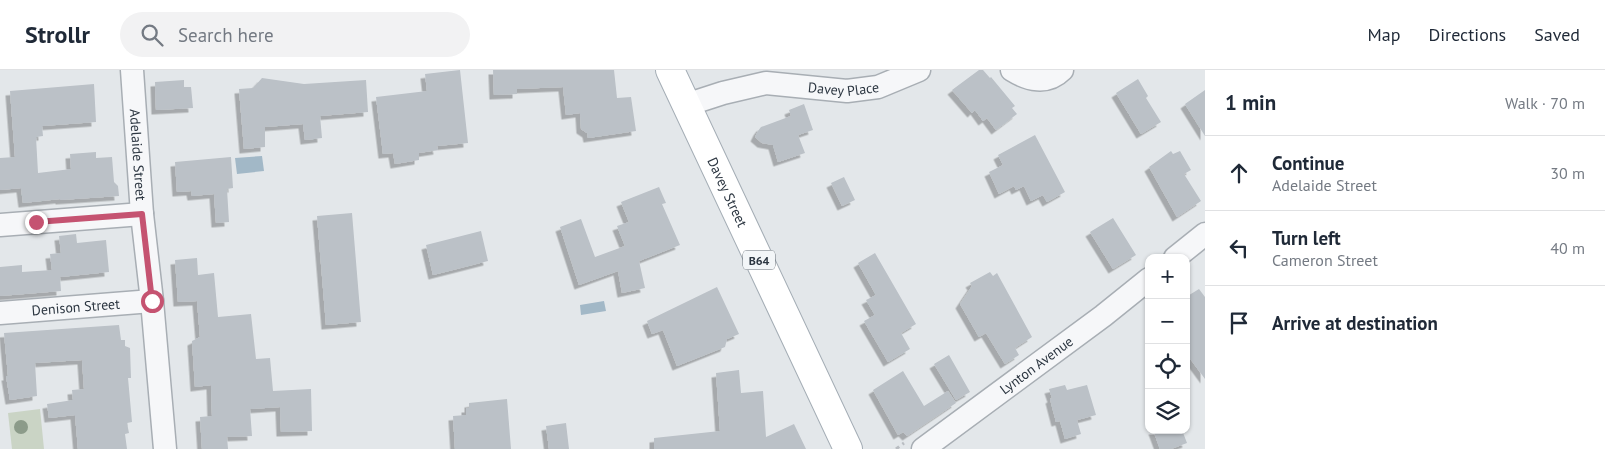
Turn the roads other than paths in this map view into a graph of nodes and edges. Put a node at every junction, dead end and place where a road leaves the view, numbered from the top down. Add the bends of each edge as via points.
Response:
1 (132, 70) edge
2 (670, 70) edge
3 (919, 70) edge
4 (1012, 70) edge
5 (1062, 70) edge
6 (768, 76) edge
7 (686, 105) junction
8 (142, 214) junction
9 (0, 225) edge
10 (1205, 234) edge
11 (1180, 254) edge
12 (1145, 282) edge
13 (152, 301) junction
14 (0, 313) edge
15 (165, 449) edge
16 (848, 449) edge
17 (923, 449) edge

1 - 8 street, Adelaide Street
2 - 7 main road, Davey Street / B64
3 - 6 street, Davey Place via 878,87 847,91
4 - 5 street via 1040,81
6 - 7 street, Davey Place
7 - 16 main road, Davey Street / B64
8 - 9 street
8 - 13 street, Adelaide Street
10 - 11 street
12 - 17 street, Lynton Avenue
13 - 14 street, Denison Street
13 - 15 street, Adelaide Street

